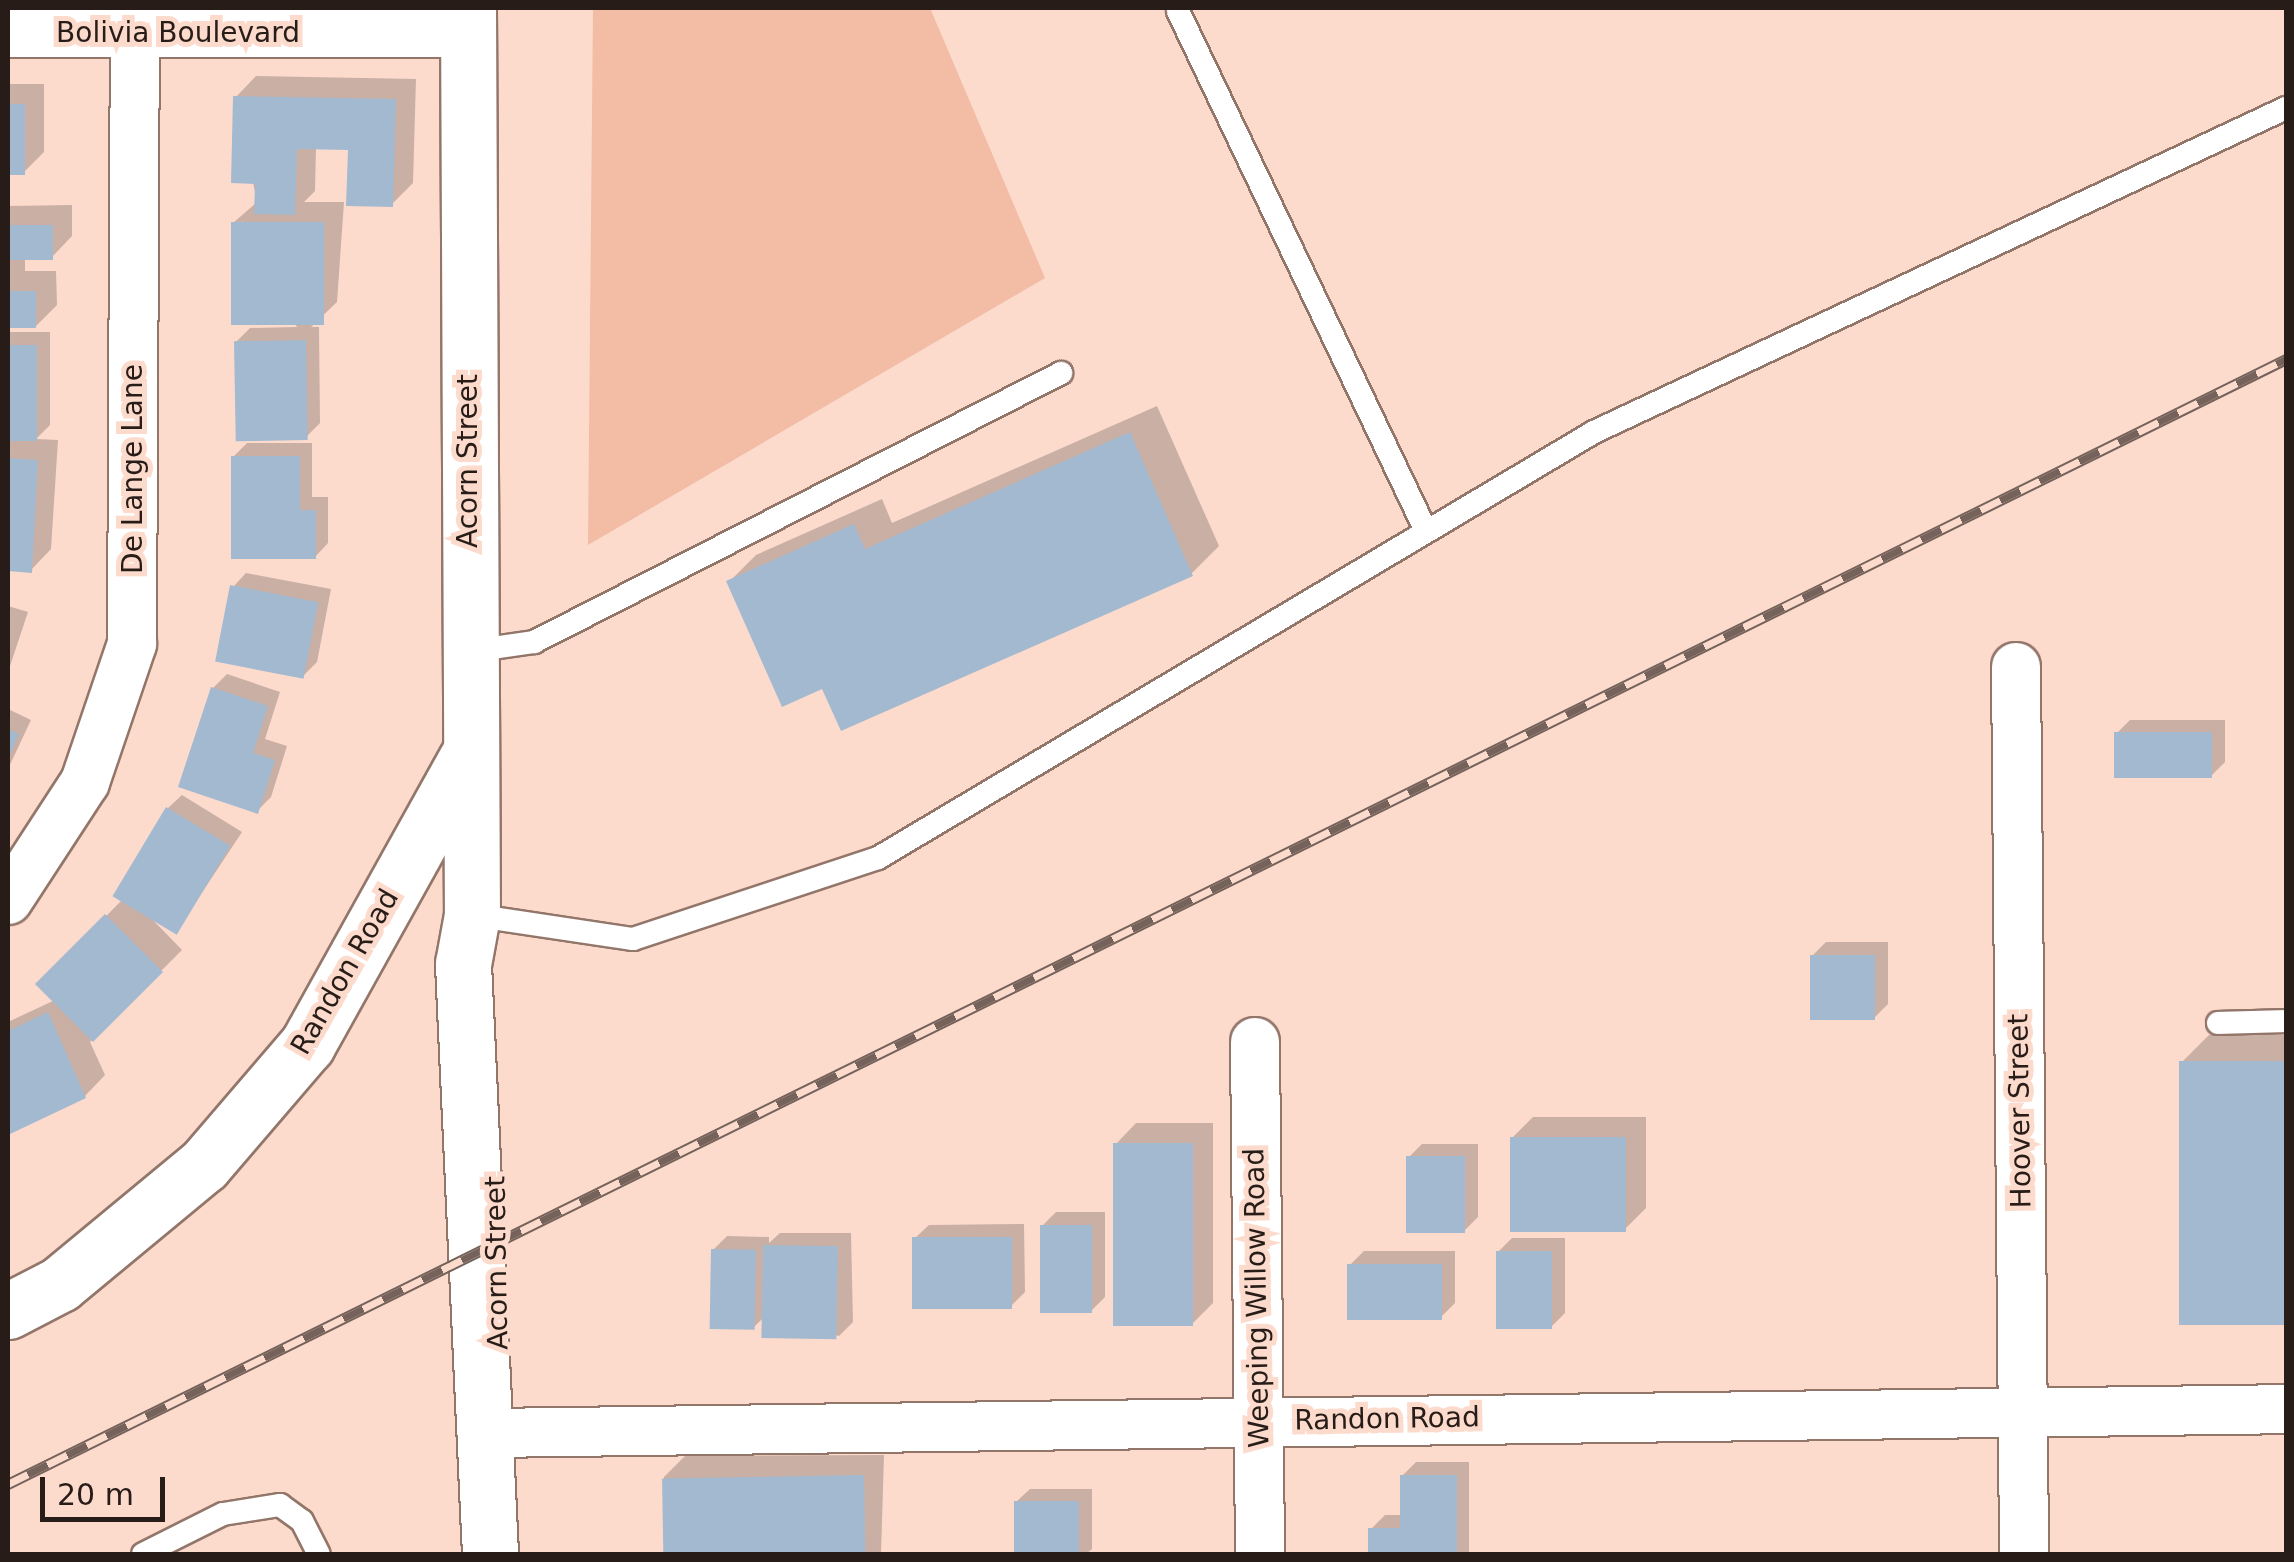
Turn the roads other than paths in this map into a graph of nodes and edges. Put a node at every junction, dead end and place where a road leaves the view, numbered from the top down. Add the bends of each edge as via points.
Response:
1 (1178, 11) dead end
2 (136, 20) edge
3 (469, 20) edge
4 (8, 33) edge
5 (2286, 108) edge
6 (1061, 372) dead end
7 (1426, 531) junction
8 (468, 651) junction
9 (2016, 666) dead end
10 (467, 758) junction
11 (8, 900) edge
12 (472, 915) junction
13 (2286, 1021) edge
14 (2218, 1023) dead end
15 (1255, 1042) dead end
16 (8, 1311) edge
17 (2286, 1409) edge
18 (2022, 1411) junction
19 (1258, 1420) junction
20 (488, 1432) junction
21 (142, 1554) edge
22 (319, 1554) edge
23 (490, 1554) edge
24 (1260, 1554) edge
25 (2024, 1554) edge

1 - 7 lane
2 - 3 street, Bolivia Boulevard
2 - 4 street, Bolivia Boulevard
2 - 11 street, De Lange Lane via 132,644 86,782
3 - 8 street, Acorn Street
5 - 7 lane via 1594,432
6 - 8 lane via 534,642
7 - 12 lane via 878,858 633,938
8 - 10 street, Acorn Street
9 - 18 street, Hoover Street
10 - 12 street, Acorn Street
10 - 16 street, Randon Road via 307,1045 204,1166 60,1284
12 - 20 street, Acorn Street via 463,964 479,1403
13 - 14 lane
15 - 19 street, Weeping Willow Road
17 - 18 street, Randon Road
18 - 19 street, Randon Road
18 - 25 street, Hoover Street
19 - 20 street, Randon Road
19 - 24 street, Weeping Willow Road
20 - 23 street, Acorn Street
21 - 22 lane via 223,1514 280,1504 302,1521

